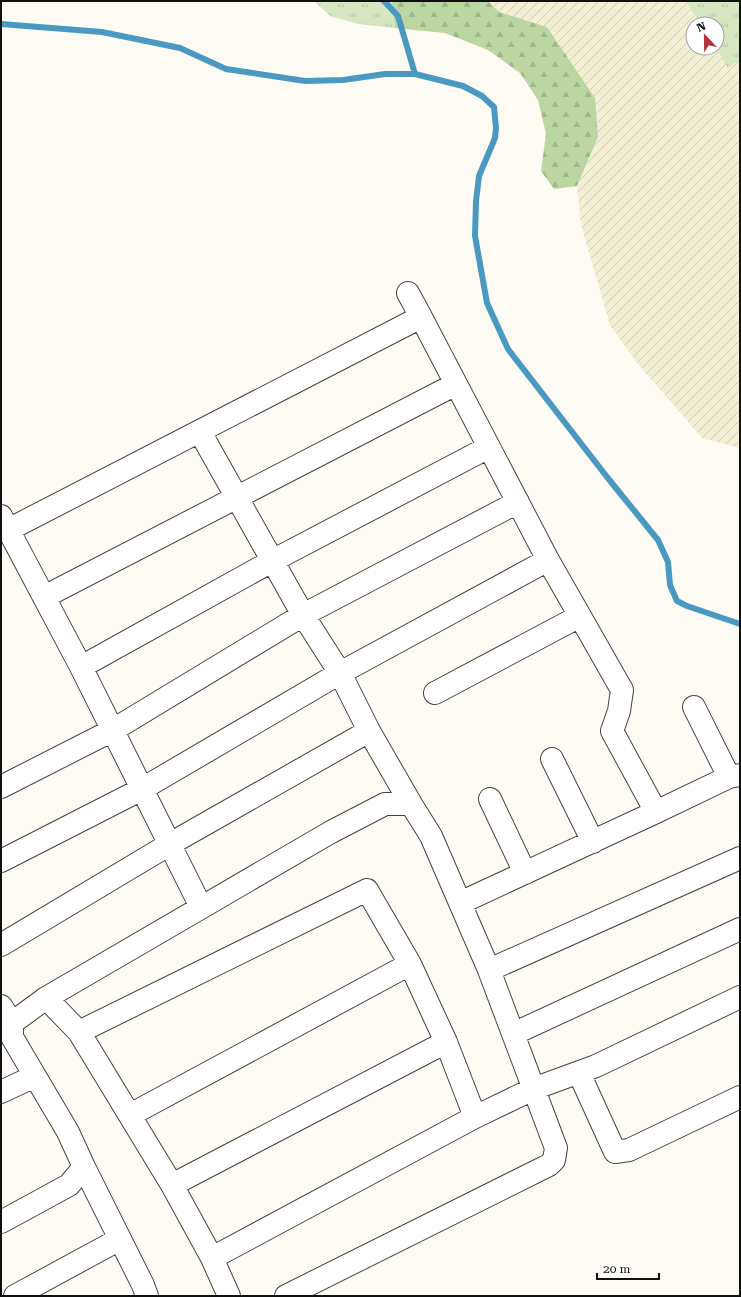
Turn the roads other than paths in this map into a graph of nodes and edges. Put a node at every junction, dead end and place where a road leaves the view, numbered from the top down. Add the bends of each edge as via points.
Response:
1 (408, 293) dead end
2 (422, 316) junction
3 (456, 384) junction
4 (200, 432) junction
5 (489, 447) junction
6 (236, 497) junction
7 (518, 502) junction
8 (5, 523) edge
9 (548, 560) junction
10 (272, 561) junction
11 (44, 597) junction
12 (303, 615) junction
13 (580, 616) junction
14 (81, 668) junction
15 (340, 673) junction
16 (435, 693) dead end
17 (694, 707) dead end
18 (113, 730) junction
19 (369, 731) junction
20 (552, 759) dead end
21 (734, 776) edge
22 (1, 787) edge
23 (142, 789) junction
24 (490, 799) dead end
25 (411, 804) junction
26 (656, 812) junction
27 (592, 842) junction
28 (170, 844) junction
29 (740, 858) edge
30 (1, 861) edge
31 (525, 873) junction
32 (460, 903) junction
33 (202, 907) junction
34 (740, 929) edge
35 (1, 945) edge
36 (410, 964) junction
37 (489, 970) junction
38 (740, 997) edge
39 (46, 998) junction
40 (7, 1014) edge
41 (79, 1032) junction
42 (513, 1034) junction
43 (446, 1042) junction
44 (579, 1073) junction
45 (35, 1076) junction
46 (533, 1089) junction
47 (1, 1092) edge
48 (740, 1097) edge
49 (130, 1115) junction
50 (475, 1117) junction
51 (84, 1167) junction
52 (172, 1185) junction
53 (1, 1222) edge
54 (120, 1238) junction
55 (212, 1258) junction
56 (15, 1296) edge
57 (147, 1296) edge
58 (229, 1296) edge
59 (286, 1296) edge

1 - 2 street
2 - 3 street
2 - 4 street
3 - 5 street
3 - 6 street
4 - 6 street
4 - 8 street
5 - 7 street
5 - 10 street
6 - 10 street
6 - 11 street
7 - 9 street
7 - 12 street
8 - 11 street
9 - 13 street
9 - 15 street
10 - 12 street
10 - 14 street
11 - 14 street
12 - 15 street
12 - 18 street
13 - 16 street
13 - 26 street via 622,690 620,711 612,731
14 - 18 street
15 - 19 street
15 - 23 street
17 - 21 street
18 - 22 street
18 - 23 street
19 - 25 street
19 - 28 street
20 - 27 street
21 - 26 street
23 - 28 street
23 - 30 street
24 - 31 street
25 - 32 street via 431,836
25 - 33 street via 385,804 331,832
26 - 27 street
27 - 31 street
28 - 33 street
28 - 35 street
29 - 37 street
31 - 32 street
32 - 37 street
33 - 39 street
34 - 42 street
36 - 41 street via 367,890
36 - 43 street
36 - 49 street
37 - 42 street
38 - 44 street
39 - 40 street
39 - 41 street
40 - 45 street via 12,1037
41 - 49 street
42 - 46 street
43 - 50 street
43 - 52 street
44 - 46 street
44 - 48 street via 615,1152 629,1150
45 - 47 street
45 - 51 street via 68,1132
46 - 50 street
46 - 59 street via 556,1148 554,1160 549,1165
49 - 52 street
50 - 55 street
51 - 53 street via 69,1185
51 - 54 street
52 - 55 street
54 - 56 street
54 - 57 street
55 - 58 street

